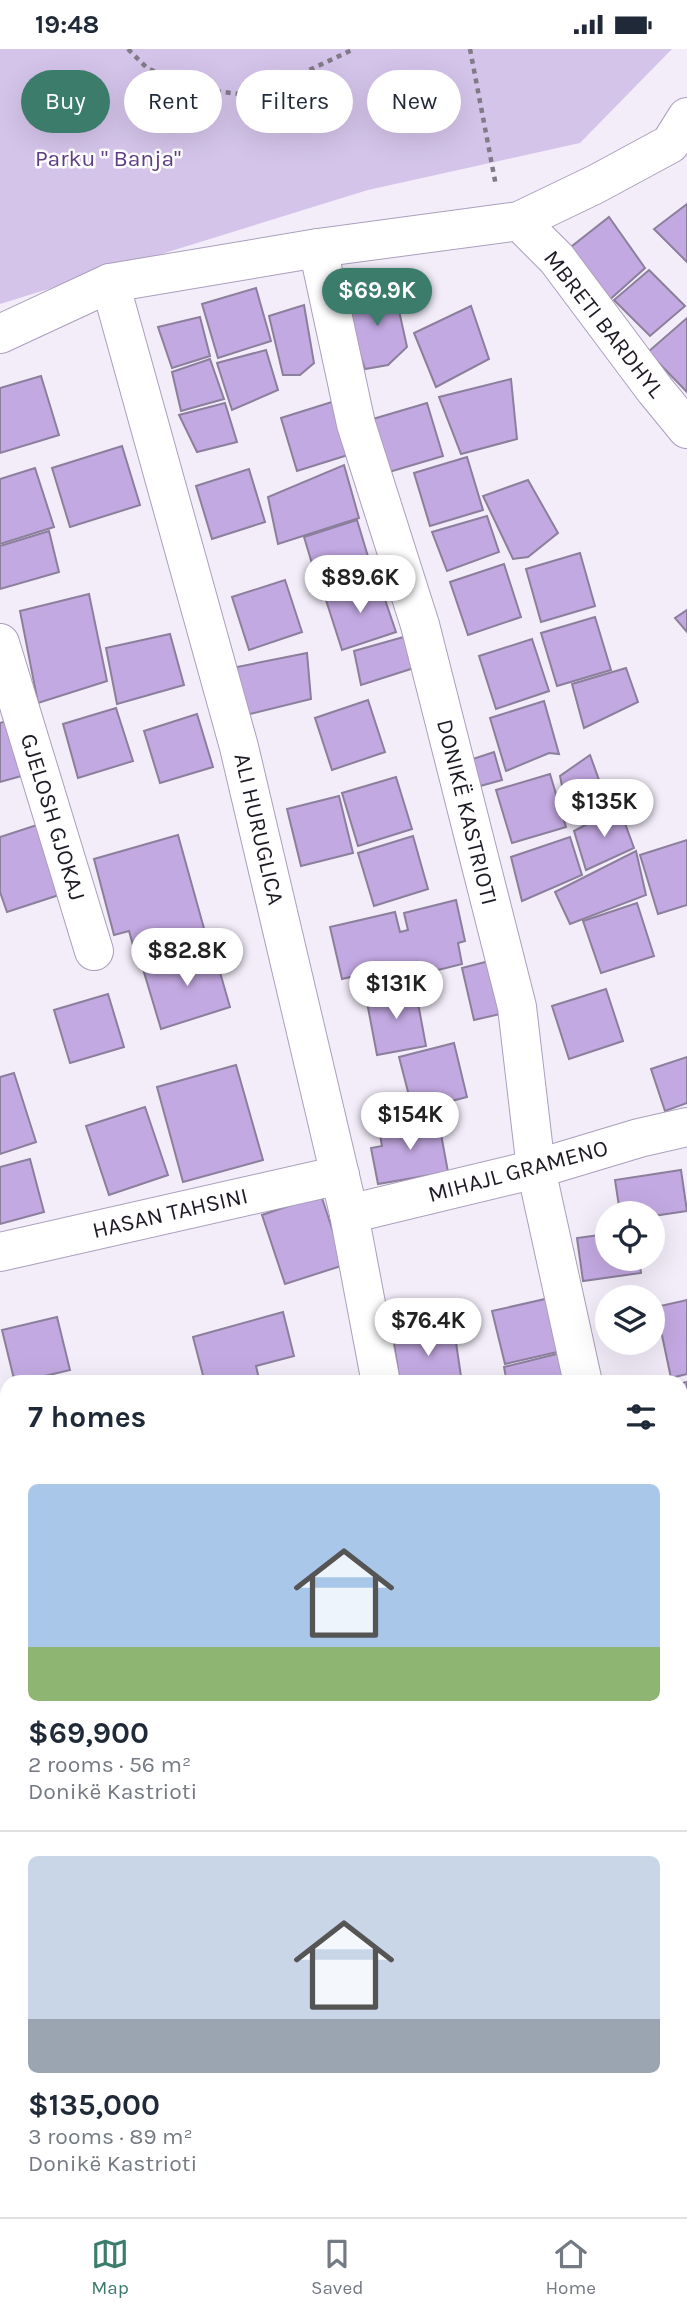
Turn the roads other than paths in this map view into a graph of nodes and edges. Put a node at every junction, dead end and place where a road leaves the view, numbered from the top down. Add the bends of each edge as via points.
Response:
1 (681, 141) edge
2 (511, 223) junction
3 (318, 248) junction
4 (110, 283) junction
5 (0, 334) edge
6 (687, 429) edge
7 (0, 643) edge
8 (94, 951) dead end
9 (687, 1127) edge
10 (536, 1169) junction
11 (340, 1175) junction
12 (349, 1214) junction
13 (0, 1252) edge
14 (379, 1375) edge
15 (581, 1375) edge

1 - 2 street
2 - 3 street
2 - 6 street, MBRETI BARDHYL via 557,259
3 - 4 street
3 - 10 street, DONIKË KASTRIOTI via 356,424 420,625 517,1007
4 - 5 street
4 - 11 street, ALI HURUGLICA via 239,747
7 - 8 street, GJELOSH GJOKAJ
9 - 10 street, MIHAJL GRAMENO
10 - 12 street, MIHAJL GRAMENO
10 - 15 street, DONIKË KASTRIOTI
11 - 12 street, ALI HURUGLICA
11 - 13 street, HASAN TAHSINI
12 - 14 street, ALI HURUGLICA

